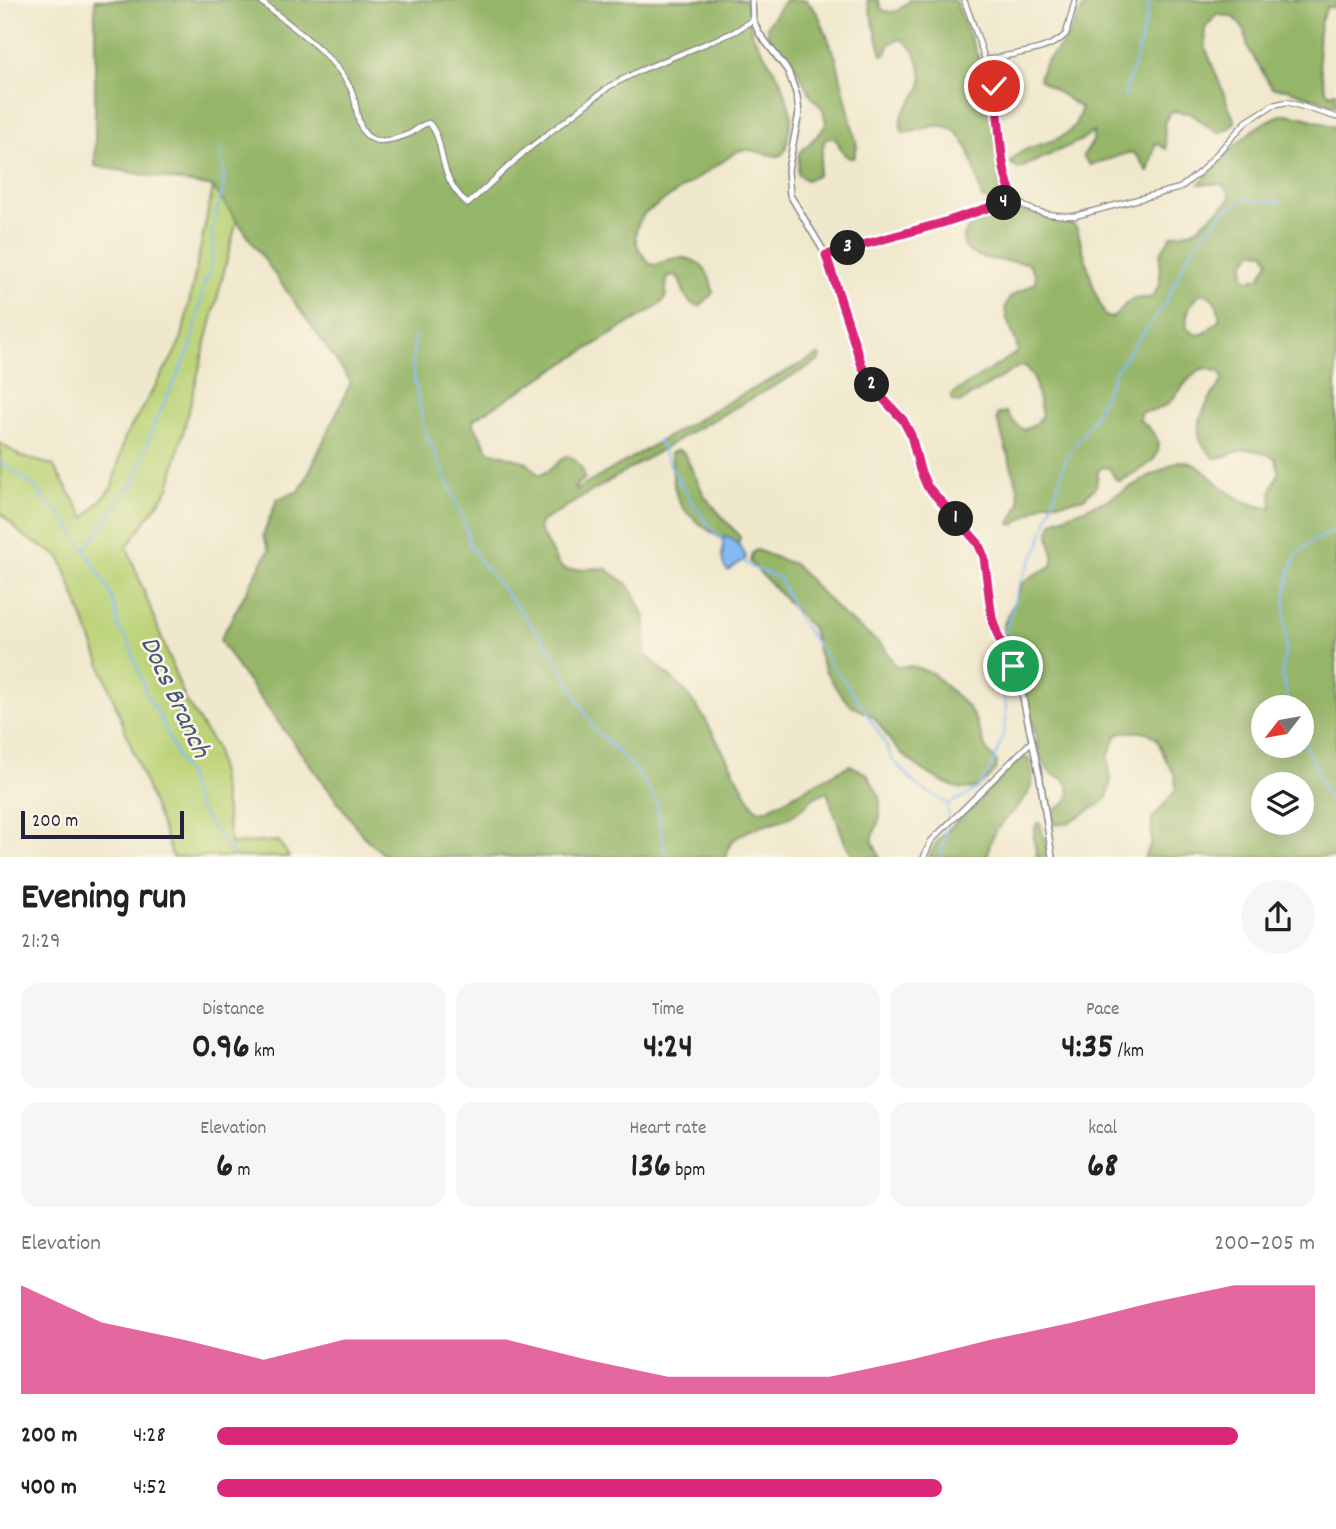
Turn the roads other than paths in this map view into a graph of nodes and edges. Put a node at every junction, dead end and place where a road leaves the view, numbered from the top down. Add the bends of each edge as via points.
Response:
1 (259, 0) edge
2 (752, 0) edge
3 (964, 0) edge
4 (1075, 0) edge
5 (754, 20) junction
6 (986, 60) junction
7 (1336, 117) edge
8 (1015, 199) junction
9 (826, 255) junction
10 (1031, 742) junction
11 (924, 857) edge
12 (1052, 857) edge

1 - 5 street via 336,67 355,99 361,128 370,138 383,141 429,123 436,131 452,186 468,204 523,153 610,86
2 - 5 street
3 - 6 street
4 - 6 street via 1062,38 1037,49
5 - 9 street via 793,85 799,113 788,183 795,204
6 - 8 street via 999,113 1008,188
7 - 8 street via 1287,102 1273,105 1246,122 1192,180 1163,194 1075,216 1042,212
8 - 9 street
9 - 10 street via 870,383 903,420 927,486 978,543 984,557 990,611 1020,684
10 - 11 street via 943,828
10 - 12 street

